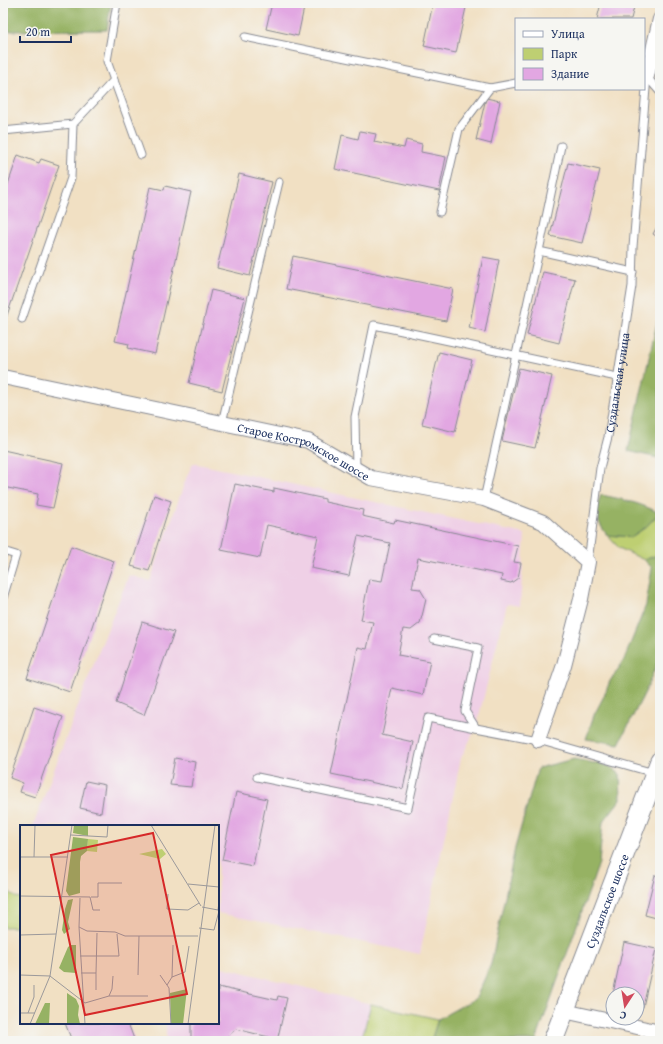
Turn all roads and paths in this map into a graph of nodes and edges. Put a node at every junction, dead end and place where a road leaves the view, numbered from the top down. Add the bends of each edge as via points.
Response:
1 (117, 3) edge
2 (660, 19) edge
3 (245, 37) dead end
4 (645, 76) edge
5 (114, 80) junction
6 (515, 83) edge
7 (490, 88) junction
8 (644, 90) edge
9 (660, 92) edge
10 (72, 124) junction
11 (3, 131) edge
12 (562, 146) dead end
13 (141, 155) dead end
14 (279, 182) dead end
15 (440, 212) dead end
16 (538, 251) junction
17 (633, 272) junction
18 (22, 319) dead end
19 (516, 355) junction
20 (3, 377) edge
21 (618, 377) junction
22 (222, 423) junction
23 (356, 470) junction
24 (484, 499) junction
25 (3, 551) edge
26 (588, 562) junction
27 (3, 598) edge
28 (434, 639) dead end
29 (476, 728) junction
30 (538, 740) junction
31 (658, 770) edge
32 (257, 777) dead end
33 (564, 1011) junction
34 (660, 1032) edge
35 (553, 1041) edge

1 - 5 lane via 107,61
2 - 4 street, Суздальская улица
3 - 7 lane
4 - 9 lane
5 - 10 lane
5 - 13 lane
6 - 7 lane
7 - 15 lane via 459,129
8 - 17 lane, Суздальская улица
10 - 11 lane
10 - 18 lane via 71,178
12 - 16 lane
14 - 22 lane
16 - 17 lane
16 - 19 lane
17 - 21 lane, Суздальская улица
19 - 21 lane
19 - 23 lane via 374,325 355,417
19 - 24 lane
20 - 22 street, Старое Костромское шоссе
21 - 26 lane, Суздальская улица via 600,468
22 - 23 street, Старое Костромское шоссе via 308,441
23 - 24 street, Старое Костромское шоссе via 371,478
24 - 26 street, Старое Костромское шоссе via 543,522
25 - 27 lane via 16,555
26 - 30 street, Суздальская улица via 564,665
28 - 29 lane via 478,648 465,711
29 - 30 lane
29 - 32 lane via 428,718 408,808
30 - 31 lane
31 - 33 main road, Суздальское шоссе
33 - 34 street
33 - 35 main road, Суздальское шоссе

